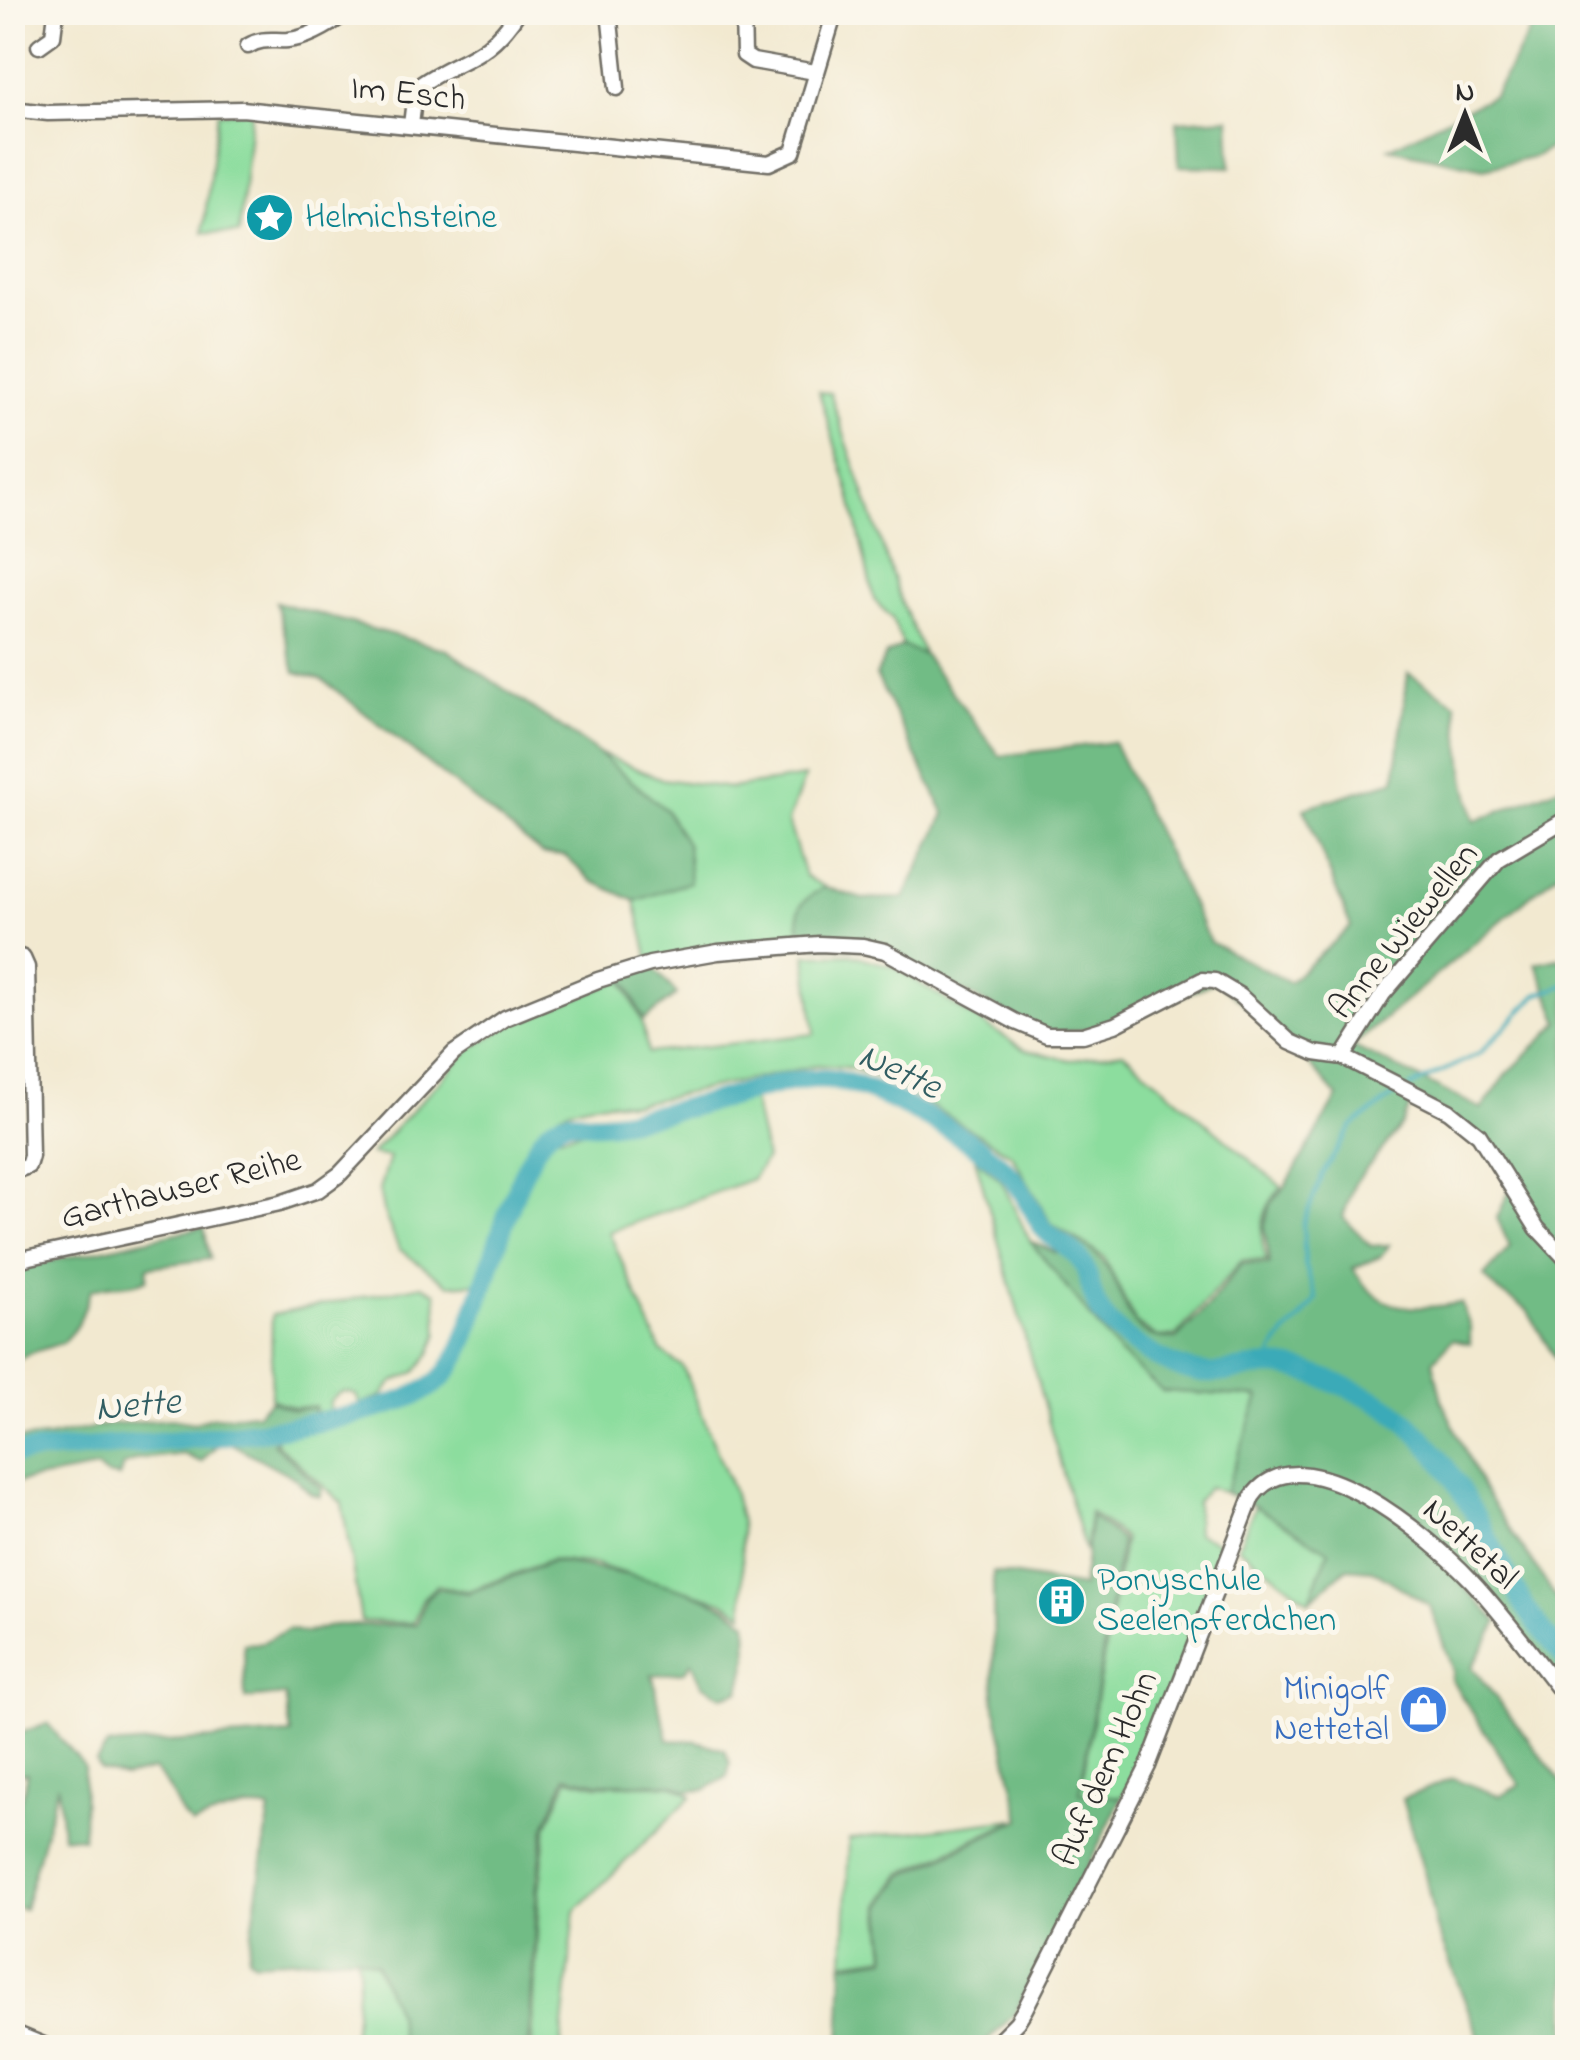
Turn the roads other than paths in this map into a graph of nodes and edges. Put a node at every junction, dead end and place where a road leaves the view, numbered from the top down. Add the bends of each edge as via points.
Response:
1 (56, 12) edge
2 (347, 12) edge
3 (518, 12) edge
4 (609, 12) edge
5 (743, 12) edge
6 (835, 12) edge
7 (38, 46) dead end
8 (248, 46) dead end
9 (815, 72) junction
10 (617, 88) dead end
11 (12, 109) edge
12 (411, 125) junction
13 (1568, 818) edge
14 (12, 954) edge
15 (1344, 1057) junction
16 (12, 1172) edge
17 (12, 1261) edge
18 (1568, 1261) edge
19 (1300, 1473) joint
20 (1568, 1700) edge
21 (12, 2032) edge
22 (51, 2048) edge
23 (991, 2048) edge

1 - 7 street via 53,36
2 - 8 street via 292,40 260,39
3 - 12 street via 471,60 420,85
4 - 10 street
5 - 9 street via 744,55
6 - 9 street
9 - 12 street, Im Esch via 794,152 769,164
11 - 12 street, Im Esch via 229,108
13 - 15 street, Anne Wiewellen via 1499,858 1383,994
14 - 16 street via 27,968 31,1156 28,1166
15 - 17 street, Garthauser Reihe via 1290,1042 1216,981 1202,980 1115,1025 1066,1036 1028,1028 905,960 864,946 704,954 632,968 505,1018 454,1053 340,1174 309,1194
15 - 18 street, Garthauser Reihe via 1449,1111 1479,1134 1537,1228
19 - 20 street, Nettetal via 1368,1496 1437,1547
19 - 23 street, Auf dem Hohn via 1272,1477 1252,1496 1148,1766 1018,2022
21 - 22 street

